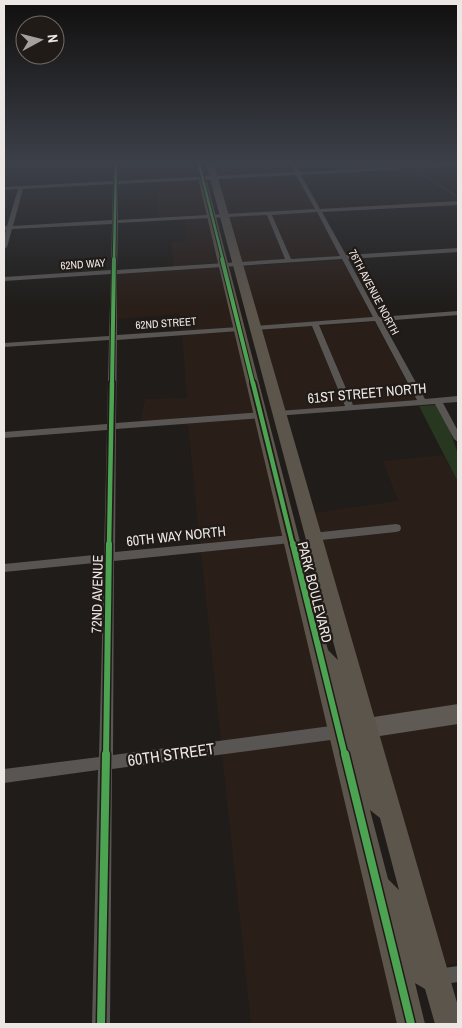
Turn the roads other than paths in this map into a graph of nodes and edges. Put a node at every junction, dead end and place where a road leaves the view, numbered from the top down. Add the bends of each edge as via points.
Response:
1 (12, 212) edge
2 (115, 212) edge
3 (211, 212) edge
4 (223, 212) edge
5 (302, 212) edge
6 (319, 212) edge
7 (269, 214) junction
8 (224, 216) junction
9 (212, 217) junction
10 (115, 222) junction
11 (6, 228) edge
12 (4, 247) edge
13 (458, 250) edge
14 (345, 258) junction
15 (289, 262) junction
16 (238, 265) junction
17 (224, 266) junction
18 (114, 272) junction
19 (4, 279) edge
20 (234, 308) junction
21 (458, 313) edge
22 (377, 320) junction
23 (315, 324) junction
24 (255, 328) junction
25 (239, 329) junction
26 (112, 337) junction
27 (4, 345) edge
28 (262, 353) junction
29 (252, 381) junction
30 (458, 399) edge
31 (438, 401) junction
32 (422, 402) junction
33 (350, 408) junction
34 (278, 414) junction
35 (261, 416) junction
36 (110, 427) junction
37 (4, 435) edge
38 (458, 439) edge
39 (288, 448) junction
40 (396, 528) dead end
41 (302, 538) junction
42 (109, 558) junction
43 (4, 568) edge
44 (319, 653) junction
45 (458, 714) edge
46 (367, 728) junction
47 (338, 732) junction
48 (105, 763) junction
49 (4, 776) edge
50 (389, 811) junction
51 (376, 885) junction
52 (447, 976) edge
53 (101, 1024) edge
54 (411, 1024) edge
55 (449, 1024) edge

1 - 11 street
2 - 10 street, 72ND AVENUE
3 - 9 main road
4 - 8 main road, PARK BOULEVARD
5 - 7 street
6 - 14 street, 76TH AVENUE NORTH
7 - 8 street
7 - 15 street
8 - 9 street
8 - 16 main road, PARK BOULEVARD
9 - 10 street
9 - 17 main road
10 - 11 street
10 - 18 street, 72ND AVENUE
11 - 12 street
13 - 14 street, 62ND WAY
14 - 15 street, 62ND WAY
14 - 22 street, 76TH AVENUE NORTH
15 - 16 street, 62ND WAY
16 - 17 street, 62ND WAY
16 - 24 main road, PARK BOULEVARD
17 - 18 street, 62ND WAY
17 - 20 main road
18 - 19 street, 62ND WAY
18 - 26 street, 72ND AVENUE
20 - 24 main road via 244,314 246,324
20 - 25 main road
21 - 22 street
22 - 23 street
22 - 32 street, 76TH AVENUE NORTH
23 - 24 street
23 - 33 street
24 - 28 main road, PARK BOULEVARD
25 - 26 street, 62ND STREET
25 - 28 main road via 248,334 252,344
25 - 29 main road
26 - 27 street, 62ND STREET
26 - 36 street, 72ND AVENUE
28 - 34 main road, PARK BOULEVARD
29 - 34 main road
29 - 35 main road
30 - 31 street, 61ST STREET NORTH
31 - 32 street, 61ST STREET NORTH
31 - 38 street
32 - 33 street, 61ST STREET NORTH
33 - 34 street, 61ST STREET NORTH
34 - 39 main road, PARK BOULEVARD
35 - 36 street
35 - 39 main road via 271,422 278,439
35 - 41 main road via 280,494 296,509
36 - 37 street
36 - 42 street, 72ND AVENUE
39 - 41 main road, PARK BOULEVARD
40 - 41 street, 60TH WAY NORTH
41 - 42 street, 60TH WAY NORTH
41 - 44 main road, PARK BOULEVARD
41 - 46 main road, PARK BOULEVARD via 327,589
42 - 43 street, 60TH WAY NORTH
42 - 48 street, 72ND AVENUE
44 - 46 main road via 337,676 354,717
44 - 47 main road, PARK BOULEVARD
45 - 46 street
46 - 50 main road, PARK BOULEVARD
47 - 48 street, 60TH STREET
47 - 50 main road via 354,742 371,792 380,806
47 - 51 main road, PARK BOULEVARD
48 - 49 street, 60TH STREET
48 - 53 street, 72ND AVENUE
50 - 52 main road, PARK BOULEVARD
51 - 52 main road via 396,905 420,970 428,976
51 - 54 main road, PARK BOULEVARD
52 - 55 main road, PARK BOULEVARD

